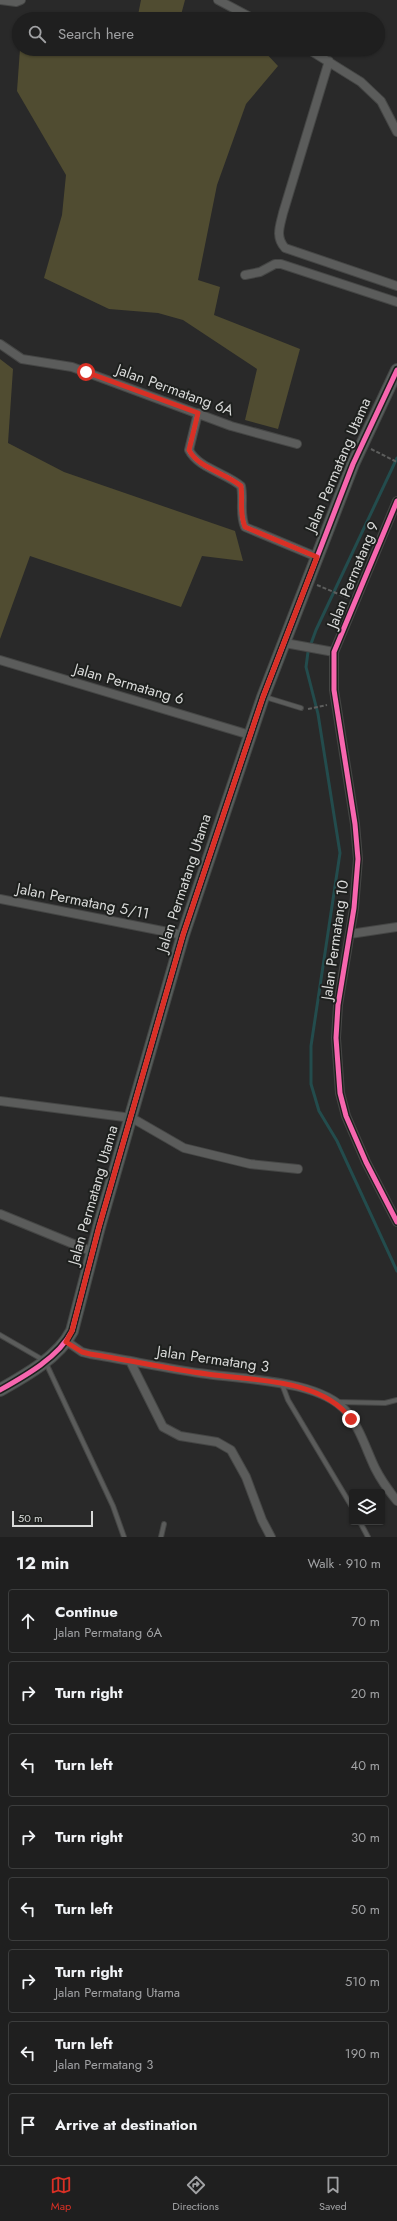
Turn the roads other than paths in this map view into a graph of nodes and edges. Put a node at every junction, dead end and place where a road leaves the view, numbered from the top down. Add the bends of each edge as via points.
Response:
1 (0, 0) edge
2 (21, 0) edge
3 (218, 0) edge
4 (241, 12) edge
5 (320, 56) edge
6 (329, 61) junction
7 (397, 132) edge
8 (245, 275) dead end
9 (397, 286) edge
10 (397, 302) edge
11 (0, 344) edge
12 (397, 370) edge
13 (198, 413) junction
14 (297, 444) dead end
15 (397, 501) edge
16 (317, 557) junction
17 (285, 643) junction
18 (331, 651) junction
19 (0, 660) edge
20 (263, 697) junction
21 (301, 708) dead end
22 (250, 734) junction
23 (0, 898) edge
24 (397, 927) edge
25 (350, 934) junction
26 (183, 935) junction
27 (0, 1101) edge
28 (132, 1118) junction
29 (298, 1169) dead end
30 (0, 1214) edge
31 (397, 1222) edge
32 (92, 1252) junction
33 (0, 1335) edge
34 (66, 1342) junction
35 (45, 1361) junction
36 (130, 1361) junction
37 (282, 1383) junction
38 (4, 1386) edge
39 (397, 1400) edge
40 (336, 1402) junction
41 (397, 1501) edge
42 (349, 1502) edge
43 (164, 1524) dead end
44 (362, 1525) edge
45 (124, 1537) edge
46 (161, 1537) edge
47 (271, 1537) edge
48 (368, 1537) edge

1 - 2 street
3 - 4 street
5 - 6 street
6 - 7 street via 361,82 381,101
6 - 9 street via 282,219 279,242 285,248
8 - 10 street via 281,264
11 - 13 street, Jalan Permatang 6A via 22,359 72,367
12 - 16 street, Jalan Permatang Utama via 362,443
13 - 14 street, Jalan Permatang 6A via 231,426
13 - 16 street via 189,450 204,464 241,486 240,510 245,527
15 - 18 street, Jalan Permatang 9
16 - 17 street, Jalan Permatang Utama
17 - 18 street, Jalan Permatang 9
17 - 20 street, Jalan Permatang Utama
18 - 25 street, Jalan Permatang 10 via 334,690 358,859
19 - 22 street, Jalan Permatang 6
20 - 21 lane
20 - 22 street, Jalan Permatang Utama
22 - 26 street, Jalan Permatang Utama
23 - 26 street, Jalan Permatang 5/11
24 - 25 street
25 - 31 street, Jalan Permatang 10 via 338,1005 336,1038 340,1093 346,1116 366,1162
26 - 28 street, Jalan Permatang Utama
27 - 28 street
28 - 29 street via 184,1148 250,1164
28 - 32 street, Jalan Permatang Utama
30 - 32 street
32 - 34 street, Jalan Permatang Utama via 72,1331
33 - 35 lane
34 - 35 street, Jalan Permatang Utama
34 - 36 street, Jalan Permatang 3 via 82,1352
35 - 38 street, Jalan Permatang Utama
35 - 45 lane via 113,1506
36 - 37 street, Jalan Permatang 3
36 - 47 street via 163,1427 180,1436 217,1442 231,1450 246,1477
37 - 40 street, Jalan Permatang 3
37 - 42 lane via 288,1400
39 - 40 lane via 385,1403
40 - 41 street, Jalan Permatang 3 via 356,1427 376,1469
43 - 46 lane
44 - 48 lane

